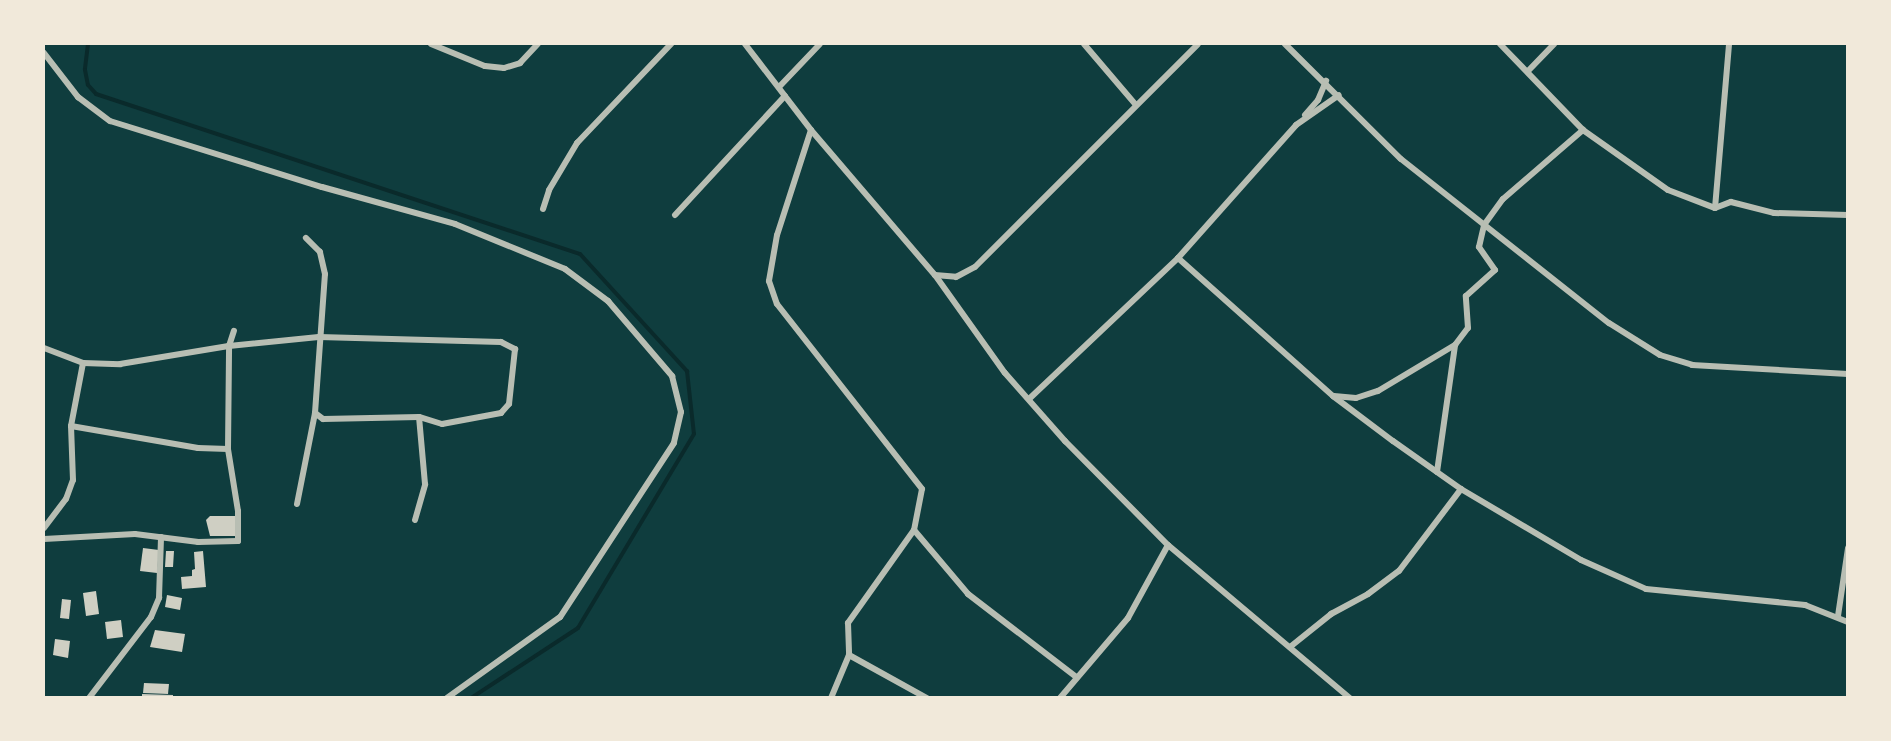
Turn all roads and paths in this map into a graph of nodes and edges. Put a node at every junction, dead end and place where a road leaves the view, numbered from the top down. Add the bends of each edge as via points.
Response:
1 (431, 44) edge
2 (538, 44) edge
3 (671, 44) edge
4 (745, 44) edge
5 (820, 44) edge
6 (1084, 44) edge
7 (1198, 44) edge
8 (1285, 44) edge
9 (1500, 44) edge
10 (1554, 44) edge
11 (1729, 44) edge
12 (44, 53) edge
13 (1529, 70) junction
14 (1326, 81) junction
15 (779, 87) junction
16 (1339, 95) junction
17 (785, 96) junction
18 (1136, 105) junction
19 (1296, 125) junction
20 (1583, 129) junction
21 (811, 130) junction
22 (1715, 208) junction
23 (543, 209) dead end
24 (675, 215) dead end
25 (1848, 215) edge
26 (1484, 225) junction
27 (306, 238) dead end
28 (1178, 258) junction
29 (935, 275) junction
30 (234, 331) dead end
31 (319, 338) junction
32 (1455, 345) junction
33 (229, 346) junction
34 (44, 348) edge
35 (82, 363) junction
36 (1848, 374) edge
37 (1333, 396) junction
38 (1029, 399) junction
39 (315, 413) junction
40 (419, 417) junction
41 (71, 426) junction
42 (228, 449) junction
43 (1437, 472) junction
44 (1461, 489) junction
45 (297, 504) dead end
46 (415, 520) dead end
47 (44, 528) edge
48 (914, 530) junction
49 (161, 537) junction
50 (44, 538) edge
51 (1168, 545) junction
52 (1848, 548) edge
53 (1838, 616) junction
54 (1848, 622) edge
55 (1290, 648) junction
56 (849, 655) junction
57 (1075, 676) junction
58 (89, 698) edge
59 (447, 698) edge
60 (831, 698) edge
61 (927, 698) edge
62 (1060, 698) edge
63 (1350, 698) edge

1 - 2 street via 485,66 504,68 520,63
3 - 23 street via 577,143 549,190
4 - 15 street
5 - 15 street
6 - 18 street
7 - 18 street
8 - 14 street
9 - 13 street
10 - 13 street
11 - 22 street
12 - 59 street via 78,97 110,121 455,224 565,269 608,301 672,376 681,412 674,442 560,617
13 - 20 street
14 - 16 street
14 - 19 street via 1318,100
15 - 17 street
16 - 19 street
16 - 26 street via 1401,159
17 - 21 street
17 - 24 street
18 - 29 street via 975,267 956,277
19 - 28 street
20 - 22 street via 1668,189
20 - 26 street via 1503,199
21 - 29 street
21 - 48 street via 777,234 769,281 777,304 874,433 922,489
22 - 25 street via 1731,202 1774,213
26 - 32 street via 1479,247 1495,270 1466,296 1468,328
26 - 36 street via 1609,323 1660,355 1692,365
27 - 31 street via 324,260
28 - 37 street
28 - 38 street
29 - 38 street via 1005,373
30 - 33 street
31 - 33 street
31 - 39 street
31 - 40 street via 501,342 515,349 508,404 501,413 442,424
32 - 37 street via 1378,392 1356,398
32 - 43 street
33 - 35 street via 120,364
33 - 42 street
34 - 35 street
35 - 41 street
37 - 43 street
38 - 51 street
39 - 40 street via 323,419
39 - 45 street
40 - 46 street via 425,483
41 - 42 street via 198,448
41 - 47 street via 73,480 66,499
42 - 49 street via 238,511 238,541
43 - 44 street
44 - 53 street via 1581,560 1646,589 1805,605
44 - 55 street via 1399,572 1331,614
48 - 56 street via 848,623
48 - 57 street via 968,594
49 - 50 street via 135,534
49 - 58 street via 159,598 151,617
51 - 55 street
51 - 57 street via 1128,618
52 - 53 street
53 - 54 street
55 - 63 street
56 - 60 street
56 - 61 street
57 - 62 street

